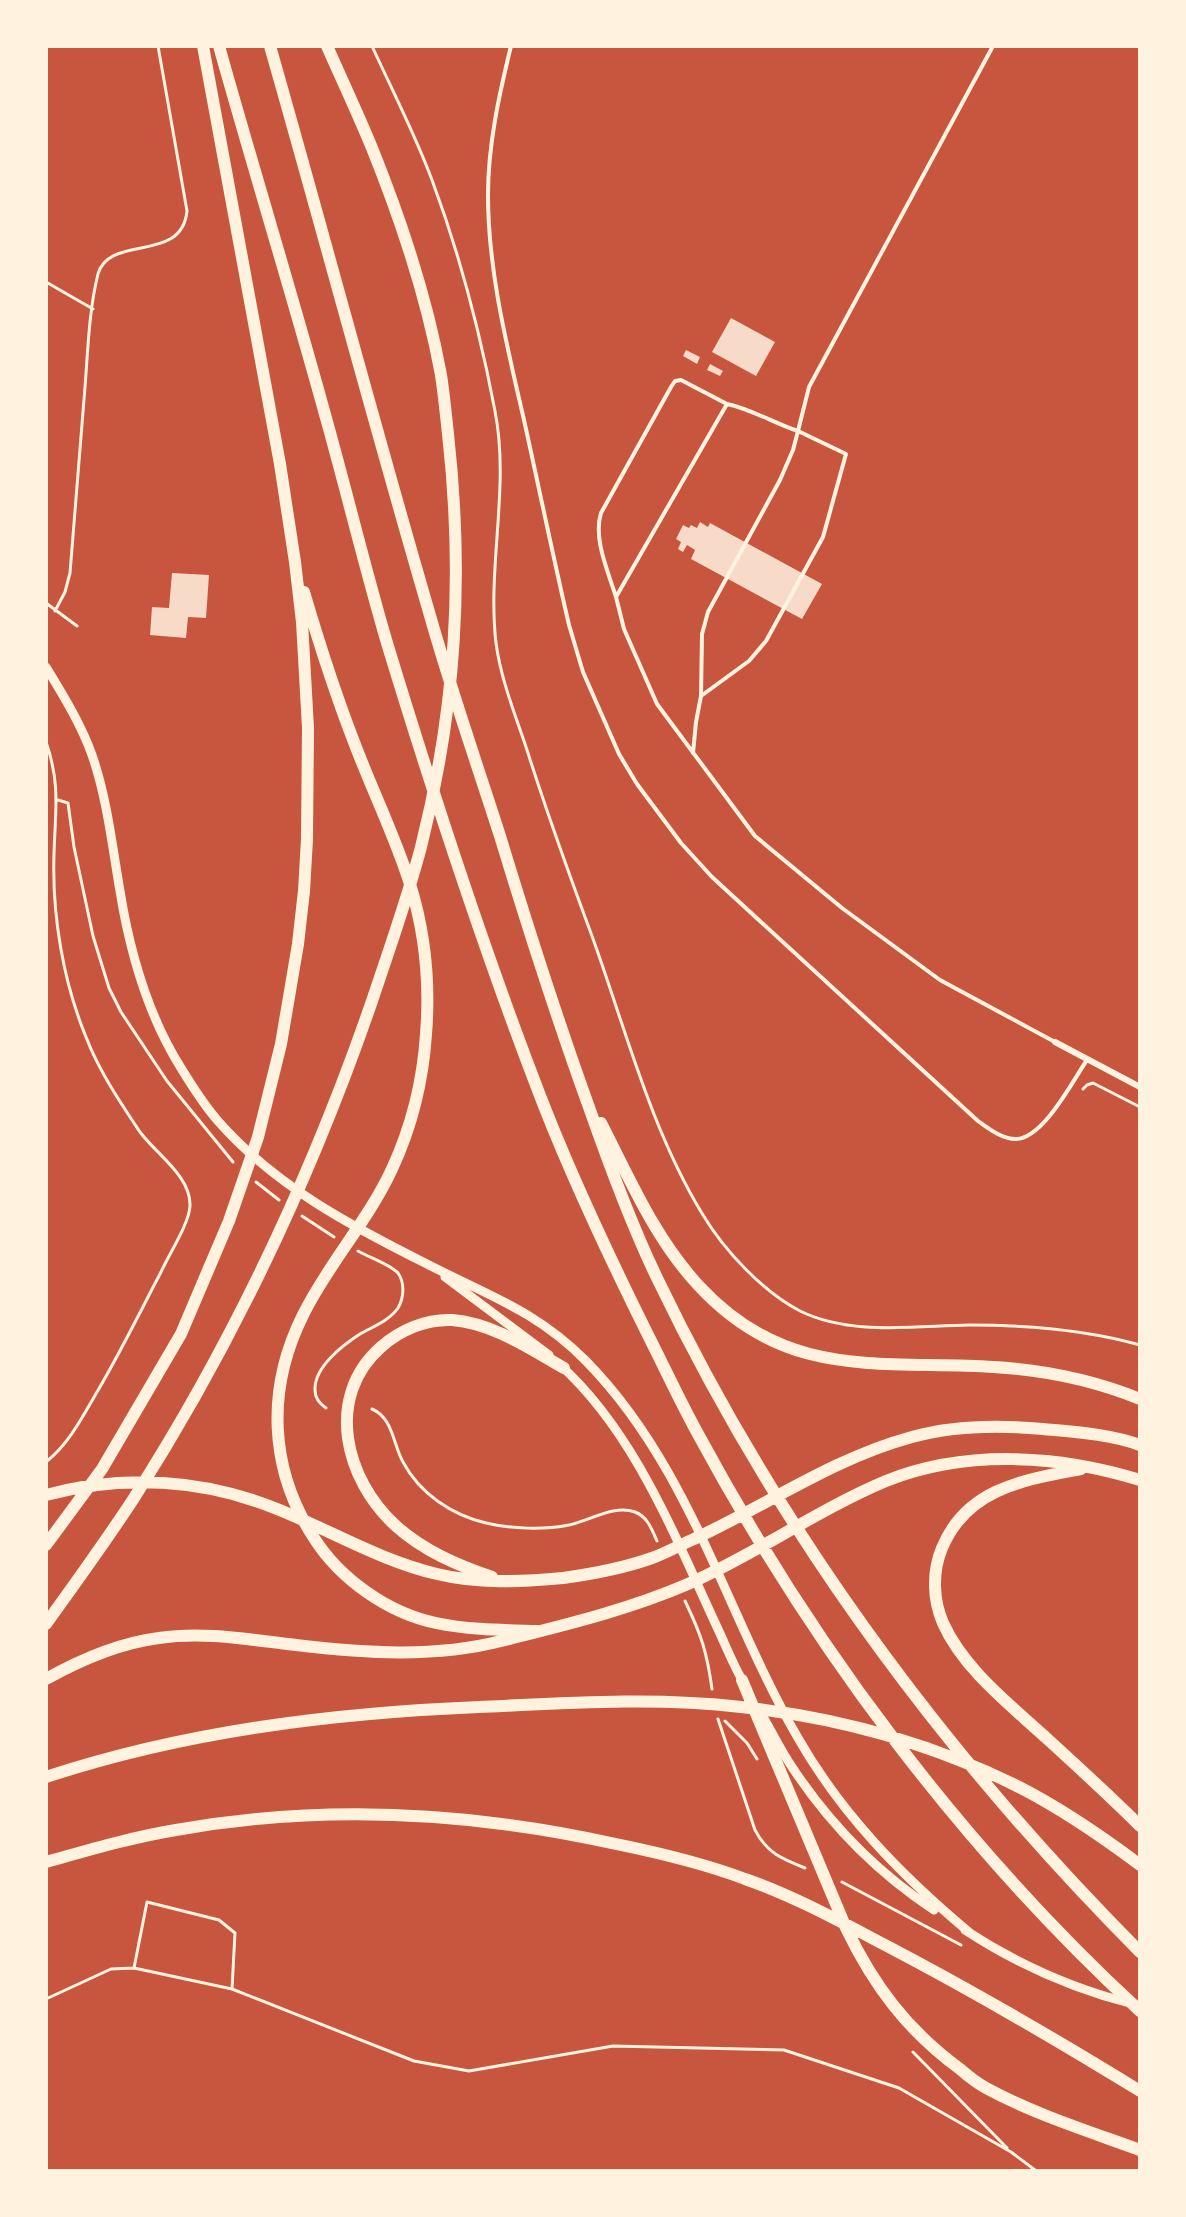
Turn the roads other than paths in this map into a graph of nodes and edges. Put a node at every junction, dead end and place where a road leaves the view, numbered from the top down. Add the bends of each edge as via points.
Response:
1 (203, 46) edge
2 (219, 46) edge
3 (270, 46) edge
4 (327, 46) edge
5 (511, 46) edge
6 (993, 46) edge
7 (727, 404) junction
8 (798, 431) junction
9 (295, 562) junction
10 (616, 597) junction
11 (46, 667) edge
12 (701, 696) junction
13 (693, 753) junction
14 (1055, 1042) joint
15 (1087, 1060) junction
16 (578, 1076) junction
17 (1140, 1087) edge
18 (428, 1265) junction
19 (564, 1368) junction
20 (1140, 1399) edge
21 (1140, 1445) edge
22 (1088, 1468) junction
23 (1140, 1480) edge
24 (46, 1495) edge
25 (46, 1545) edge
26 (504, 1581) junction
27 (46, 1624) edge
28 (537, 1631) junction
29 (46, 1679) edge
30 (742, 1680) junction
31 (46, 1777) edge
32 (1140, 1826) edge
33 (46, 1862) edge
34 (1140, 1865) edge
35 (970, 1933) junction
36 (1140, 1952) edge
37 (1140, 2006) edge
38 (1140, 2011) edge
39 (1140, 2091) edge
40 (1140, 2150) edge

1 - 9 highway
2 - 38 highway via 327,418 386,639 444,824 541,1099 620,1280 697,1434 776,1568 874,1713 1017,1888
3 - 16 highway via 430,617
4 - 27 highway via 403,233 441,376 456,518 458,579 446,724 407,898 343,1083 284,1223 219,1354 136,1494
5 - 15 lane via 491,152 488,195 494,269 504,332 569,625 583,672 619,754 655,810 712,877 992,1131 1017,1139 1033,1133
6 - 8 lane via 809,387
7 - 8 lane
7 - 10 lane
7 - 10 lane via 681,380 671,387 598,522
8 - 12 lane via 780,480 708,612 702,643
8 - 12 lane via 846,454 823,537 766,641 749,661
9 - 25 highway via 306,688 307,839 298,944 272,1083 229,1221 180,1334 102,1469
9 - 28 highway via 326,668 411,887 424,947 427,1010 417,1094 393,1167 303,1315 283,1369 278,1396 283,1473 298,1512 318,1545 350,1578 383,1602 437,1623
10 - 13 lane via 624,629 657,704
11 - 18 street via 91,753 108,820 130,946 170,1050 217,1120 293,1189
12 - 13 lane
13 - 14 lane via 755,836 789,866 940,980
14 - 15 street
15 - 17 street
16 - 20 highway via 656,1227 698,1285 751,1330 791,1349 832,1360 1044,1372
16 - 36 highway via 654,1273 721,1403 804,1542 945,1736 1043,1852
18 - 19 street
18 - 35 street via 530,1314 565,1340 620,1398 670,1473 771,1687 814,1765 879,1848
19 - 26 highway via 481,1326 439,1321 394,1336 366,1361 351,1391 347,1440 359,1474 385,1513 404,1533 448,1561
19 - 30 street via 590,1397 645,1476
21 - 26 highway via 1077,1432 1026,1427 988,1427 914,1436 801,1482 652,1558 597,1573
22 - 23 highway
22 - 28 highway via 1054,1461 1011,1459 962,1462 923,1470 887,1481 668,1593
22 - 32 highway via 1004,1487 969,1508 953,1525 938,1559 937,1606 952,1640 969,1663
24 - 26 highway via 125,1482 169,1482 209,1488 278,1509 396,1561 437,1574
28 - 29 highway via 465,1647 413,1652 337,1650 223,1637 159,1638 99,1653
30 - 35 street via 791,1766 819,1805 897,1883
30 - 40 highway via 863,1964 887,1999 949,2061 984,2087
31 - 34 highway via 140,1750 251,1727 376,1713 643,1703 728,1706 774,1711 868,1731 971,1765 1024,1790
33 - 39 highway via 176,1830 327,1815 445,1818 599,1840 678,1857 747,1879 838,1920 1010,2013
35 - 37 street via 1002,1954 1074,1986

